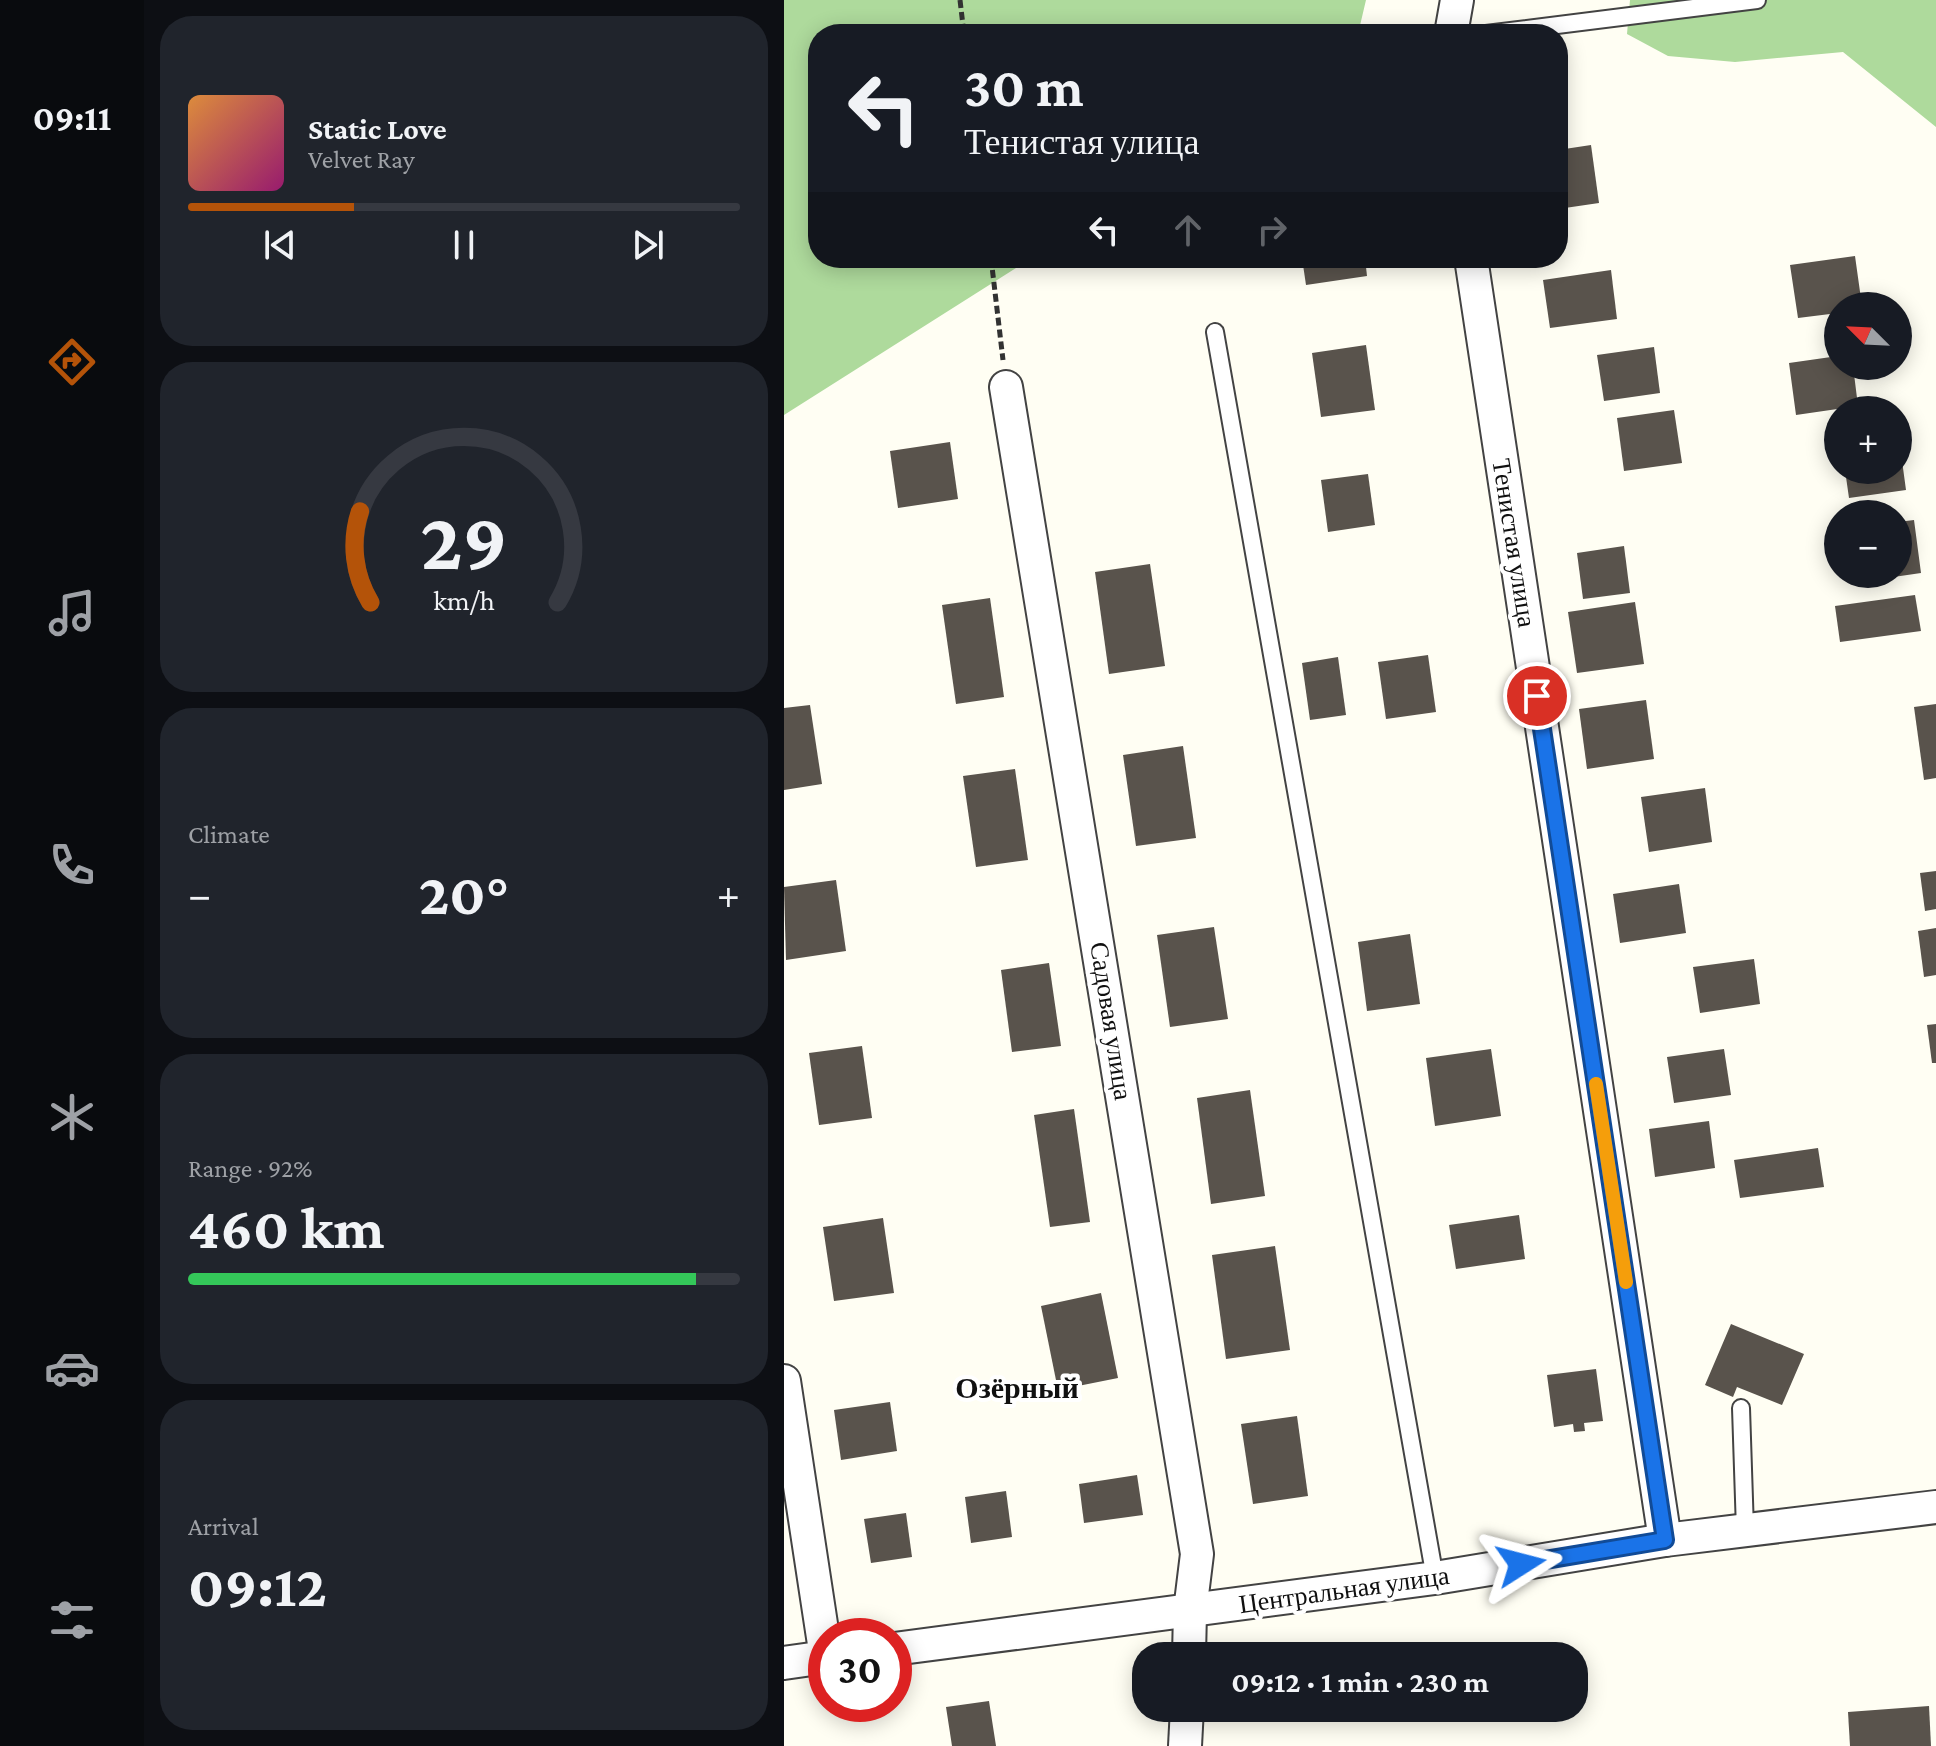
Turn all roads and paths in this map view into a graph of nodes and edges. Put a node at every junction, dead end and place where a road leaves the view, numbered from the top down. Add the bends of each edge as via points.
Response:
1 (960, 0) edge
2 (1457, 0) edge
3 (1757, 0) edge
4 (963, 24) edge
5 (1453, 24) edge
6 (1566, 24) edge
7 (992, 268) edge
8 (1473, 268) edge
9 (1215, 332) dead end
10 (1006, 387) joint
11 (784, 1381) edge
12 (1741, 1408) dead end
13 (1936, 1507) edge
14 (1745, 1530) junction
15 (1665, 1540) junction
16 (1435, 1578) junction
17 (1190, 1611) junction
18 (820, 1618) edge
19 (1189, 1642) edge
20 (912, 1647) edge
21 (808, 1660) edge
22 (784, 1663) edge
23 (1186, 1722) edge
24 (1185, 1746) edge

1 - 4 path
2 - 5 street
3 - 6 lane
7 - 10 path
8 - 15 street, Тенистая улица
9 - 16 lane
10 - 17 street, Садовая улица via 1195,1539
11 - 18 street
12 - 14 lane
13 - 14 street, Центральная улица
14 - 15 street, Центральная улица
15 - 16 street, Центральная улица
16 - 17 street, Центральная улица
17 - 19 street, Садовая улица
17 - 20 street, Центральная улица
21 - 22 street
23 - 24 street

